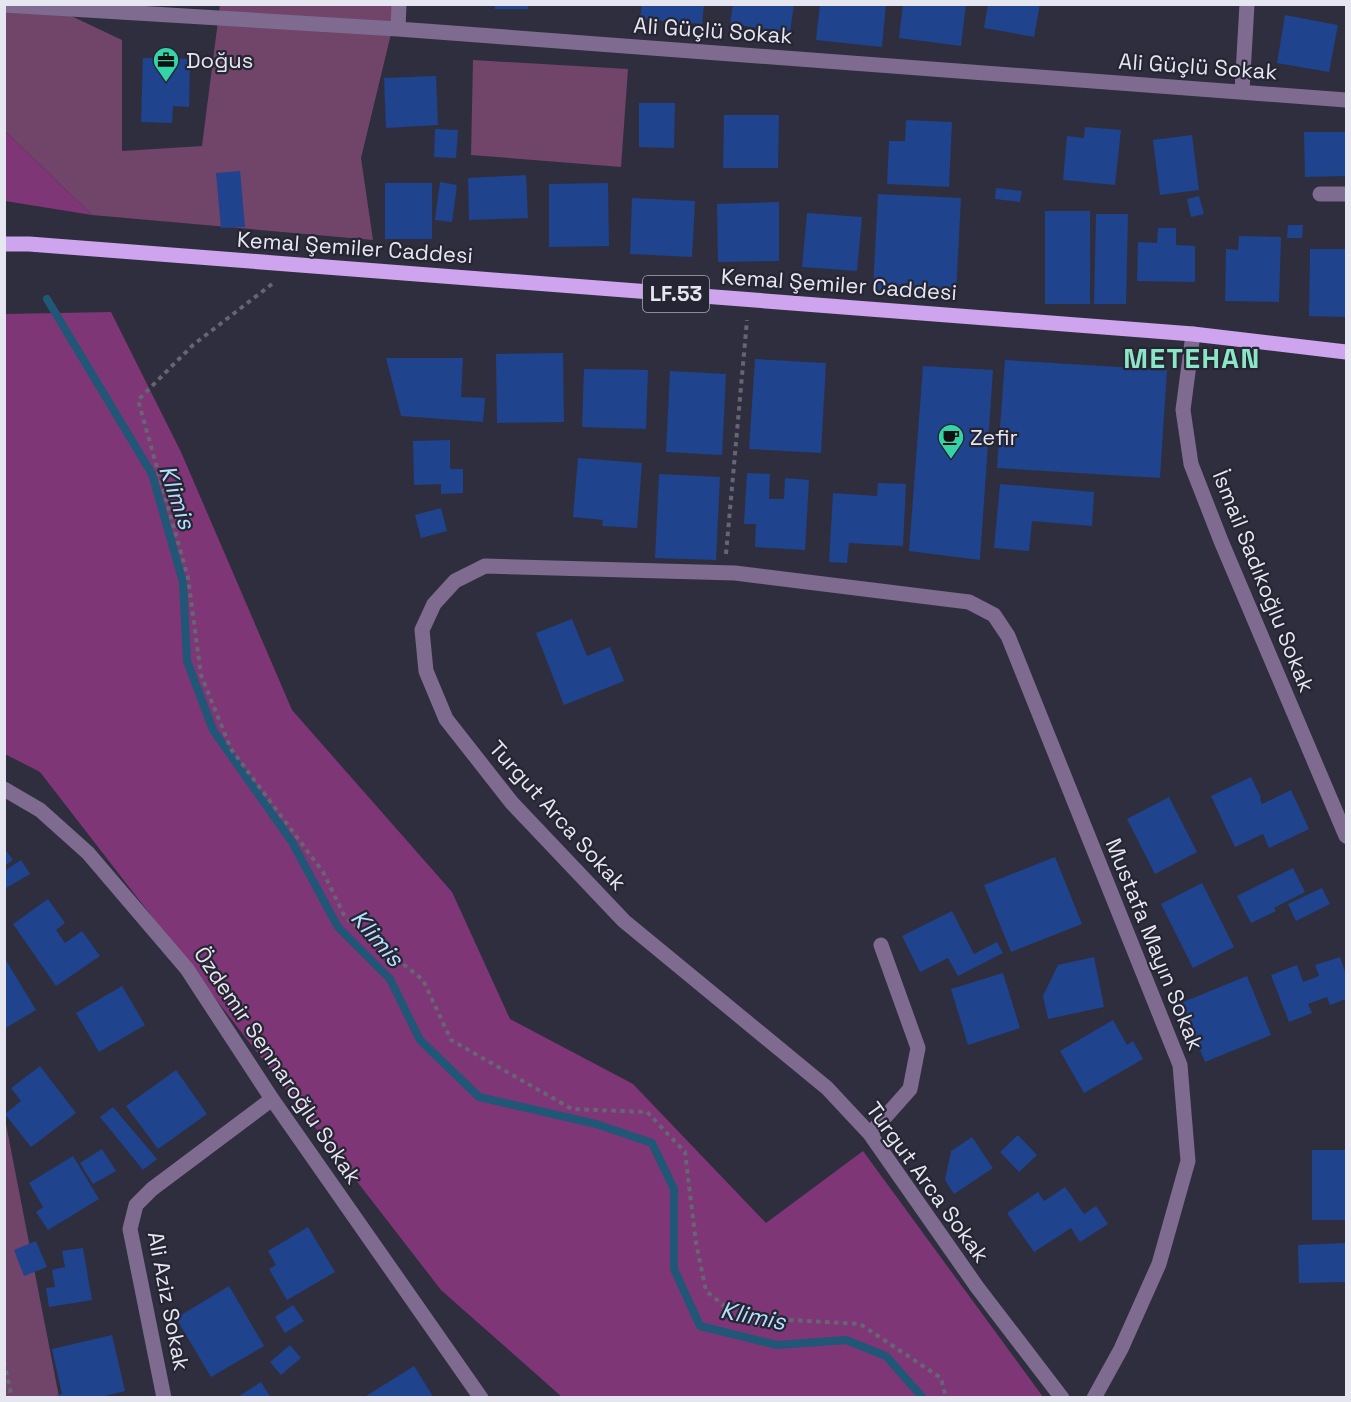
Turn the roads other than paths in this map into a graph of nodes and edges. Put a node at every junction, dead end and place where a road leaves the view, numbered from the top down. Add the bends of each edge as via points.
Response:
1 (182, 4) edge
2 (399, 4) edge
3 (1247, 4) edge
4 (4, 5) edge
5 (168, 14) junction
6 (398, 29) junction
7 (1242, 91) junction
8 (1347, 100) edge
9 (1320, 194) dead end
10 (1347, 194) edge
11 (4, 244) edge
12 (1193, 334) junction
13 (1347, 352) edge
14 (994, 615) joint
15 (4, 789) edge
16 (1347, 836) edge
17 (881, 945) dead end
18 (272, 1100) junction
19 (870, 1134) junction
20 (164, 1398) edge
21 (481, 1398) edge
22 (1062, 1398) edge
23 (1094, 1398) edge

1 - 5 street
2 - 6 street
3 - 7 street
4 - 5 street, Ali Güçlü Sokak
5 - 6 street, Ali Güçlü Sokak
6 - 7 street, Ali Güçlü Sokak
7 - 8 street, Ali Güçlü Sokak
9 - 10 street
11 - 12 main road, Kemal Şemiler Caddesi / LF.53
12 - 13 main road, Kemal Şemiler Caddesi / LF.53
12 - 16 street, İsmail Sadıkoğlu Sokak via 1183,410 1191,464
14 - 19 street, Turgut Arca Sokak via 969,602 725,573 485,566 455,582 434,604 422,630 426,671 446,719 512,803 624,921 826,1088
14 - 23 street, Mustafa Mayın Sokak via 1008,636 1180,1065 1188,1161 1159,1264
15 - 18 street, Özdemir Sennaroğlu Sokak via 40,810 88,853 187,969
17 - 19 street via 918,1048 910,1089
18 - 20 street, Ali Aziz Sokak via 136,1204 130,1229
18 - 21 street, Özdemir Sennaroğlu Sokak
19 - 22 street, Turgut Arca Sokak via 977,1287

